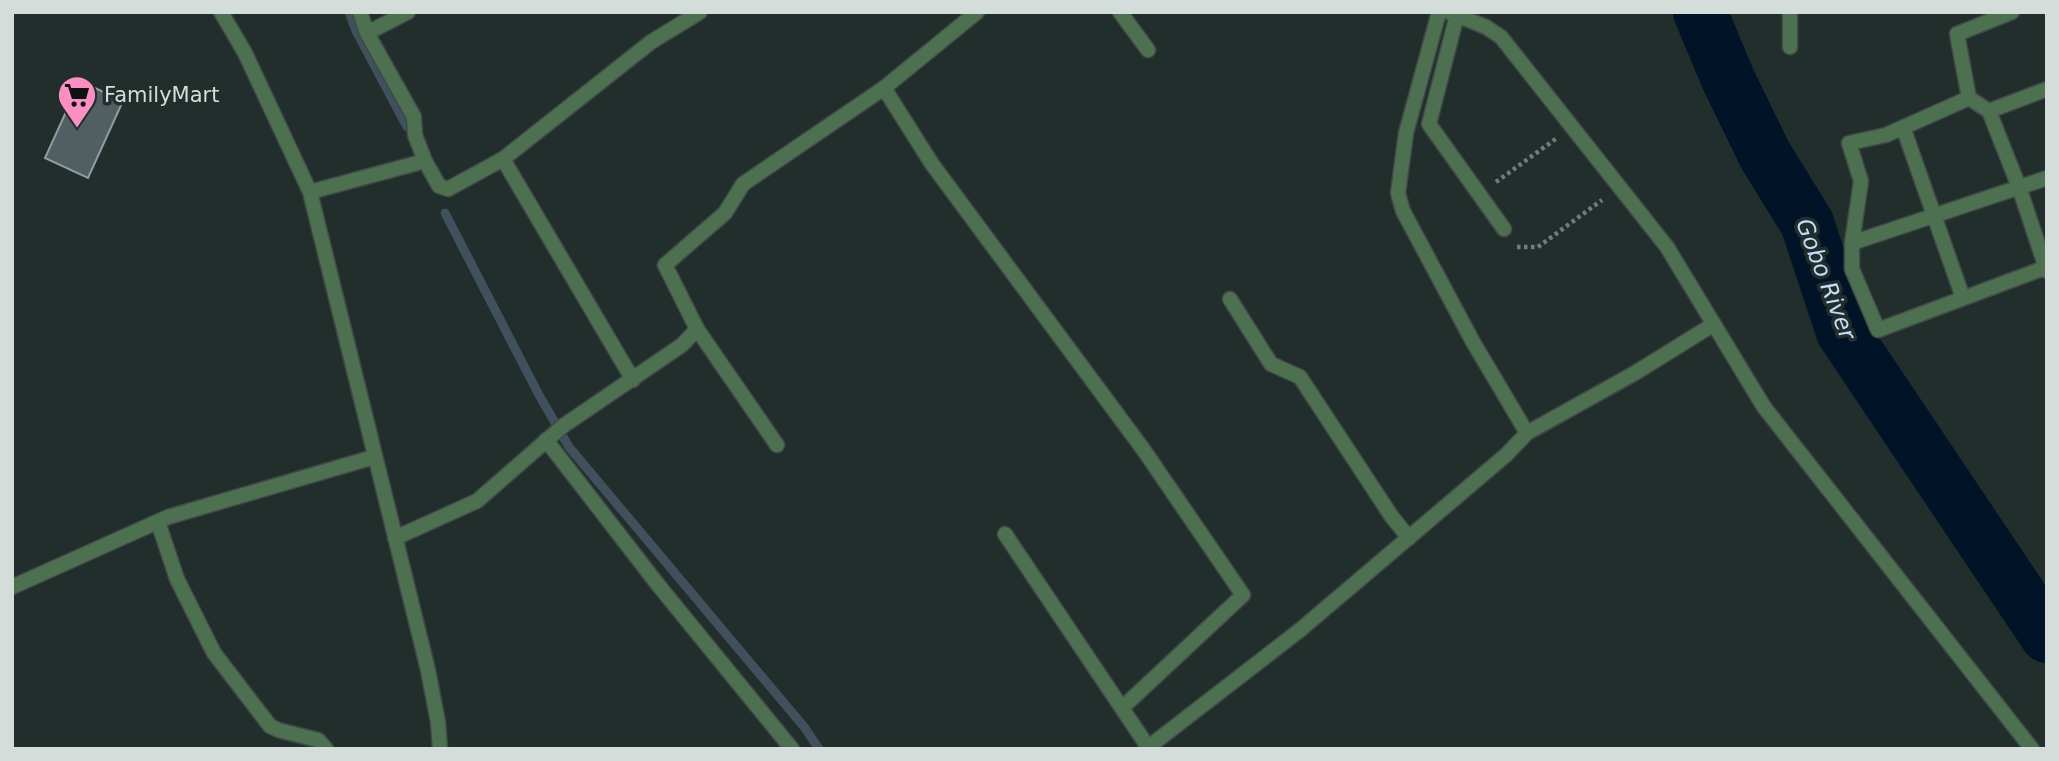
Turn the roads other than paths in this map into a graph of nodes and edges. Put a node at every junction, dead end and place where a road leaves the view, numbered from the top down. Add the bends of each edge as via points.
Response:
1 (221, 12) edge
2 (360, 12) edge
3 (408, 12) edge
4 (701, 12) edge
5 (977, 12) edge
6 (1120, 12) edge
7 (1438, 12) edge
8 (1790, 12) edge
9 (2012, 12) edge
10 (1453, 14) edge
11 (367, 33) junction
12 (1790, 47) dead end
13 (1148, 50) dead end
14 (884, 88) junction
15 (2047, 89) edge
16 (1969, 98) junction
17 (1989, 111) junction
18 (1903, 127) junction
19 (503, 159) junction
20 (425, 160) junction
21 (2047, 178) edge
22 (2018, 187) junction
23 (310, 192) junction
24 (1934, 216) junction
25 (1504, 229) road end
26 (1852, 243) junction
27 (2046, 269) edge
28 (1963, 298) junction
29 (1230, 299) dead end
30 (1714, 324) junction
31 (697, 329) junction
32 (633, 380) junction
33 (555, 433) junction
34 (1527, 433) junction
35 (777, 445) dead end
36 (374, 457) junction
37 (158, 522) junction
38 (1005, 534) dead end
39 (395, 538) junction
40 (1409, 538) junction
41 (12, 587) edge
42 (1122, 708) junction
43 (1147, 748) edge
44 (326, 749) edge
45 (440, 749) edge
46 (792, 749) edge
47 (2032, 749) edge

1 - 23 street
2 - 11 street
3 - 11 street
4 - 19 street via 651,42
5 - 14 street
6 - 13 street
7 - 34 street via 1406,133 1398,193 1403,211 1473,342
8 - 12 street
9 - 16 street via 1957,34
10 - 25 street via 1429,124
10 - 30 street via 1500,37 1667,247
11 - 20 street via 414,117
14 - 31 street via 743,184 725,213 665,265
14 - 42 street via 932,164 1143,449 1243,595
15 - 17 street
16 - 17 street
16 - 18 street
17 - 22 street
18 - 24 street
18 - 26 street via 1849,143 1861,181
19 - 20 street via 448,190 439,186
19 - 32 street
20 - 23 street
21 - 22 street
22 - 24 street
22 - 27 street
23 - 36 street
24 - 26 street
24 - 28 street
26 - 28 street via 1852,269 1878,330
27 - 28 street
29 - 40 street via 1270,364 1300,377
30 - 34 street
30 - 47 street via 1764,407
31 - 32 street
31 - 35 street
32 - 33 street
33 - 39 street via 477,501
33 - 46 street via 659,586
34 - 40 street
36 - 37 street
36 - 39 street
37 - 41 street
37 - 44 street via 177,579 214,653 270,726 318,740
38 - 42 street
39 - 45 street via 428,670
40 - 43 street via 1300,631
42 - 43 street

